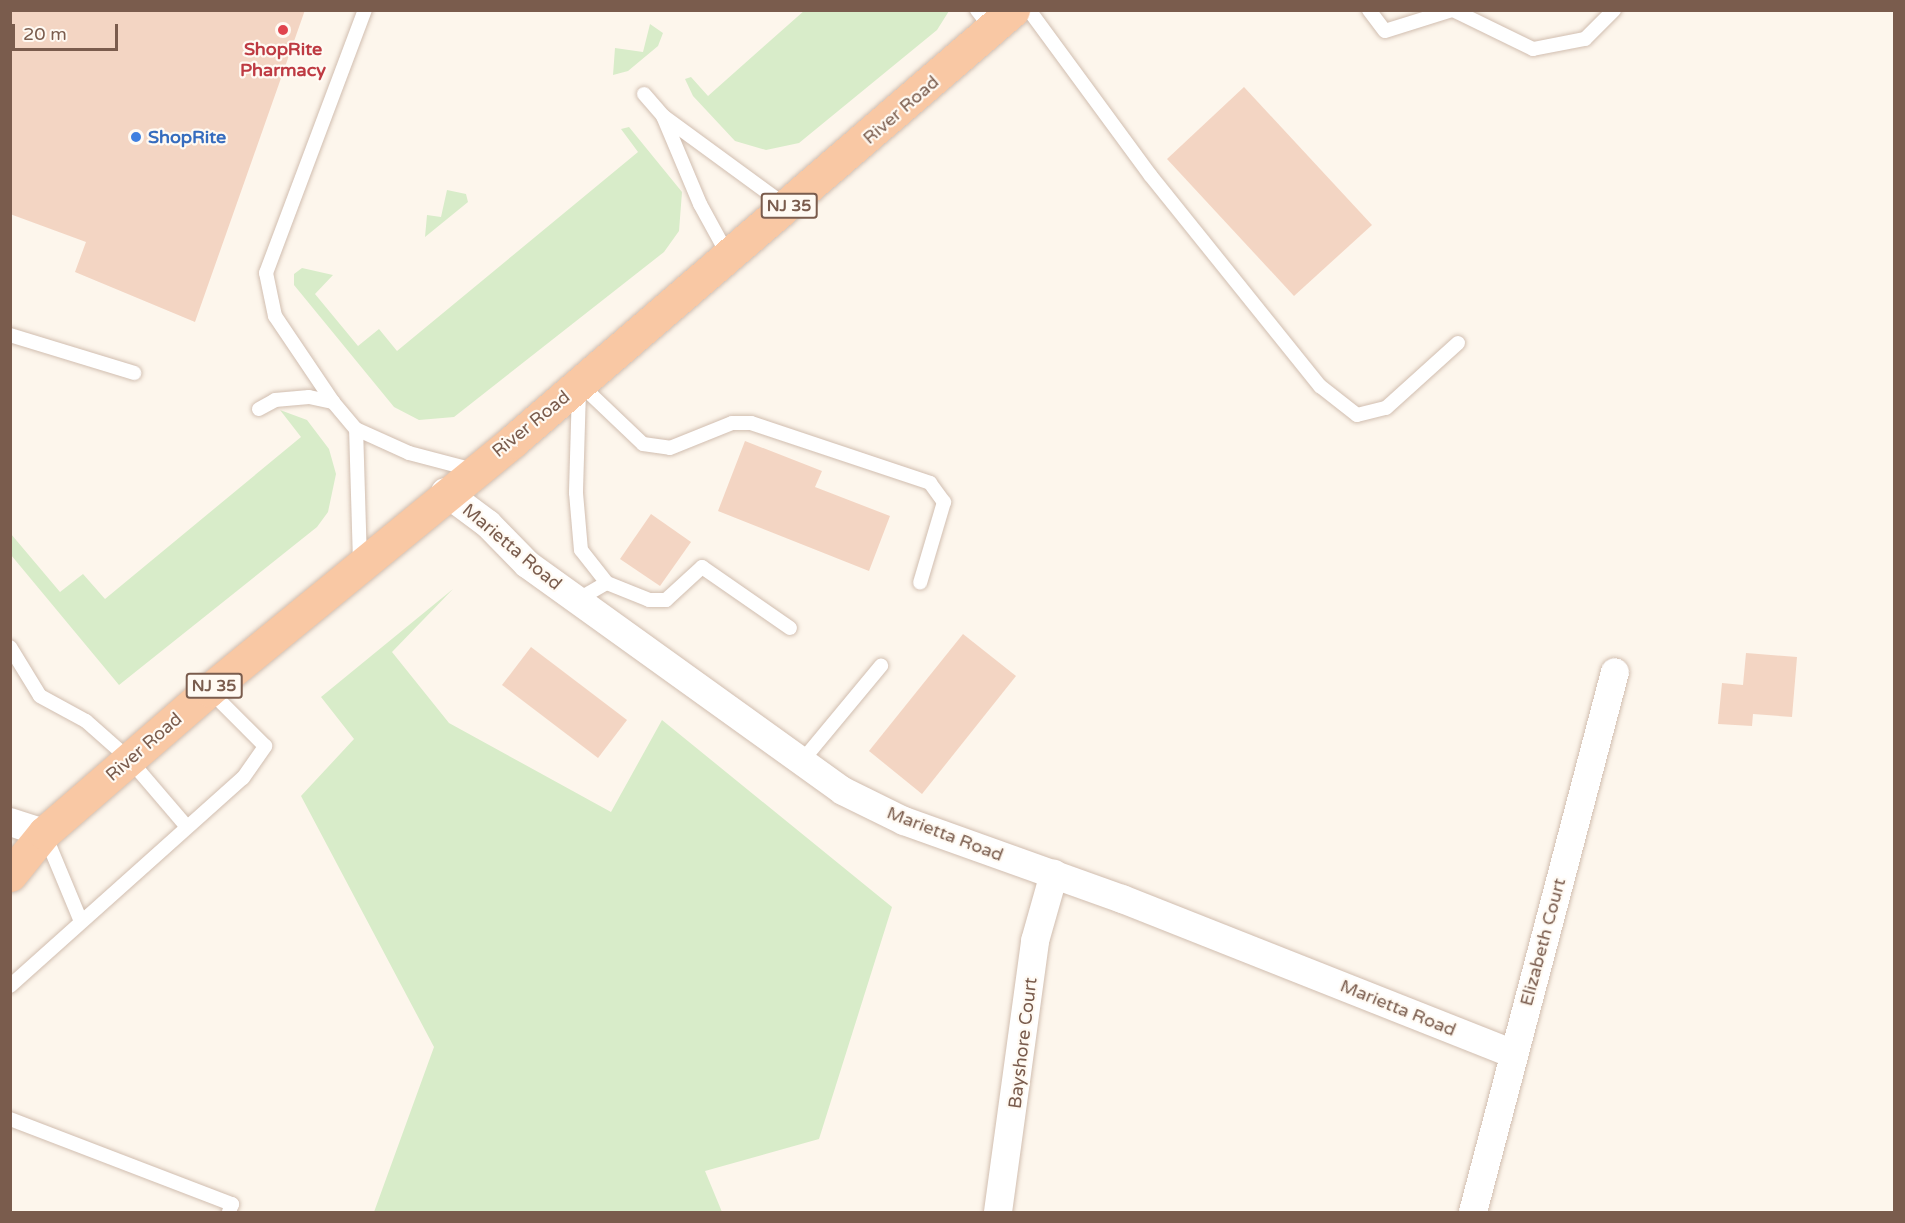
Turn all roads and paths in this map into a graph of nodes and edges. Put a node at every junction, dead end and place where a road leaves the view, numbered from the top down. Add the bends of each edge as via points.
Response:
1 (365, 10) edge
2 (1029, 10) edge
3 (1369, 10) edge
4 (1452, 10) edge
5 (1614, 10) edge
6 (994, 17) edge
7 (644, 94) dead end
8 (663, 116) junction
9 (788, 207) junction
10 (729, 257) junction
11 (10, 335) edge
12 (1458, 343) dead end
13 (134, 374) dead end
14 (580, 384) junction
15 (333, 402) junction
16 (259, 409) dead end
17 (356, 429) junction
18 (474, 470) junction
19 (445, 492) junction
20 (360, 562) junction
21 (607, 583) junction
22 (920, 583) dead end
23 (577, 600) junction
24 (790, 628) dead end
25 (10, 647) edge
26 (881, 666) dead end
27 (1615, 672) dead end
28 (209, 690) junction
29 (129, 759) junction
30 (802, 761) junction
31 (10, 822) edge
32 (187, 826) junction
33 (44, 832) junction
34 (10, 848) edge
35 (1054, 874) junction
36 (10, 875) edge
37 (80, 920) junction
38 (10, 986) edge
39 (1513, 1054) junction
40 (10, 1119) edge
41 (229, 1212) edge
42 (998, 1212) edge
43 (1473, 1212) edge

1 - 15 lane via 266,273 275,316
2 - 12 lane via 1173,203 1320,386 1357,415 1386,408
3 - 4 lane via 1385,31
4 - 5 lane via 1533,49 1585,39
6 - 9 highway, River Road / NJ 35
7 - 8 lane
8 - 9 lane
8 - 10 lane via 700,204
9 - 10 highway, River Road / NJ 35
10 - 14 highway, River Road / NJ 35
11 - 13 lane
14 - 18 highway, River Road / NJ 35
14 - 21 lane via 576,493 581,549
14 - 22 lane via 643,444 670,448 732,423 751,423 930,483 944,502
15 - 16 lane via 286,399
15 - 17 lane
17 - 18 lane via 409,453
17 - 20 lane
18 - 19 highway, River Road / NJ 35
19 - 20 highway, River Road / NJ 35
19 - 23 street, Marietta Road
20 - 28 highway, River Road / NJ 35
21 - 23 lane
21 - 24 lane via 649,600 666,600 702,567
23 - 30 street, Marietta Road
25 - 29 lane via 40,696 86,721
26 - 30 lane
27 - 39 street, Elizabeth Court
28 - 29 highway, River Road / NJ 35
28 - 32 lane via 265,747 243,778
29 - 32 lane
29 - 33 highway, River Road / NJ 35
30 - 35 street, Marietta Road via 843,791 904,821
31 - 33 street
32 - 37 lane
33 - 34 highway, River Road / NJ 35
33 - 36 highway, River Road / NJ 35
33 - 37 lane
35 - 39 street, Marietta Road
35 - 42 street, Bayshore Court via 1035,941
37 - 38 lane
39 - 43 street, Elizabeth Court
40 - 41 lane via 232,1204

